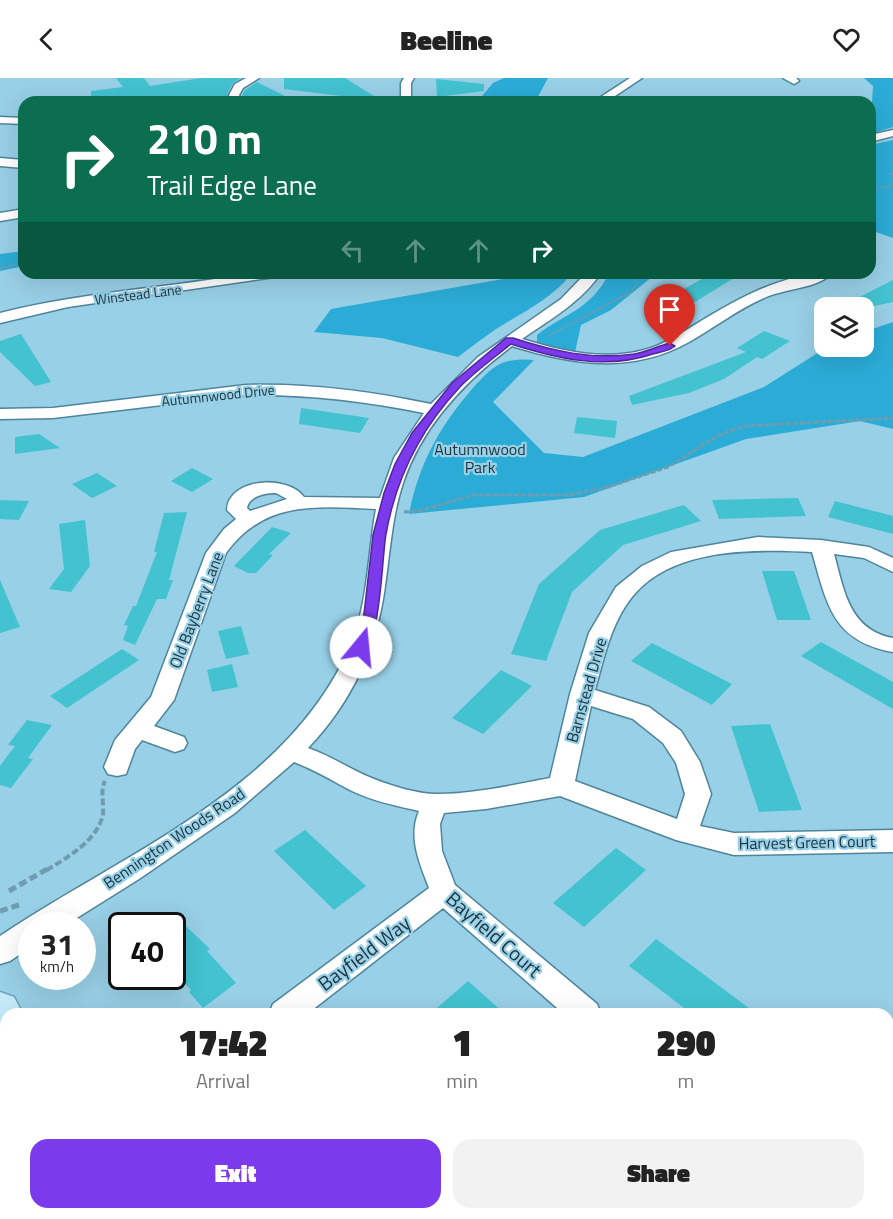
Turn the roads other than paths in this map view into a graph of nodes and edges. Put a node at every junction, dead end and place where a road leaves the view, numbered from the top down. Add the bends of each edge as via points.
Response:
1 (254, 78) edge
2 (409, 78) edge
3 (637, 78) edge
4 (234, 96) edge
5 (406, 96) edge
6 (608, 96) edge
7 (0, 120) edge
8 (18, 121) edge
9 (893, 133) edge
10 (876, 137) edge
11 (0, 162) edge
12 (18, 164) edge
13 (18, 214) edge
14 (0, 217) edge
15 (243, 279) edge
16 (589, 279) edge
17 (807, 279) edge
18 (0, 318) edge
19 (510, 340) junction
20 (434, 410) junction
21 (0, 414) edge
22 (386, 507) junction
23 (821, 546) junction
24 (893, 566) edge
25 (893, 645) edge
26 (582, 694) junction
27 (137, 729) junction
28 (175, 743) dead end
29 (290, 751) junction
30 (117, 767) road end
31 (561, 786) junction
32 (435, 804) junction
33 (685, 833) junction
34 (893, 841) edge
35 (444, 892) junction
36 (61, 912) edge
37 (18, 928) edge
38 (0, 952) edge
39 (292, 1008) edge
40 (579, 1008) edge

1 - 4 street via 235,91
2 - 5 street
3 - 6 street
7 - 8 street
9 - 10 street
11 - 12 street
13 - 14 street
15 - 18 street, Winstead Lane via 75,302
16 - 19 street, Bennington Woods Road via 576,294
17 - 19 street via 757,296 670,346 645,354 617,359 576,358
19 - 20 street, Bennington Woods Road via 456,385
20 - 21 street, Autumnwood Drive via 341,392 276,389 52,413
20 - 22 street, Bennington Woods Road via 401,464
22 - 27 street, Old Bayberry Lane via 320,500 298,502 247,519 224,539 162,700
22 - 29 street, Bennington Woods Road via 371,614 361,647 343,686
23 - 24 street, Barnstead Drive via 869,553
23 - 25 street via 844,617 860,632
23 - 26 street, Barnstead Drive via 759,543 678,556 649,571 624,592 600,633
26 - 31 street, Barnstead Drive
26 - 33 street via 641,713 672,737 688,762 698,794
27 - 28 street
27 - 30 street, Old Bayberry Lane via 124,746
29 - 32 street via 363,785
29 - 36 street, Bennington Woods Road via 204,822
31 - 32 street
31 - 33 street, Harvest Green Court
32 - 35 street, Bayfield Court via 427,824 429,851
33 - 34 street, Harvest Green Court via 734,844
35 - 39 street, Bayfield Way
35 - 40 street, Bayfield Court
37 - 38 street

